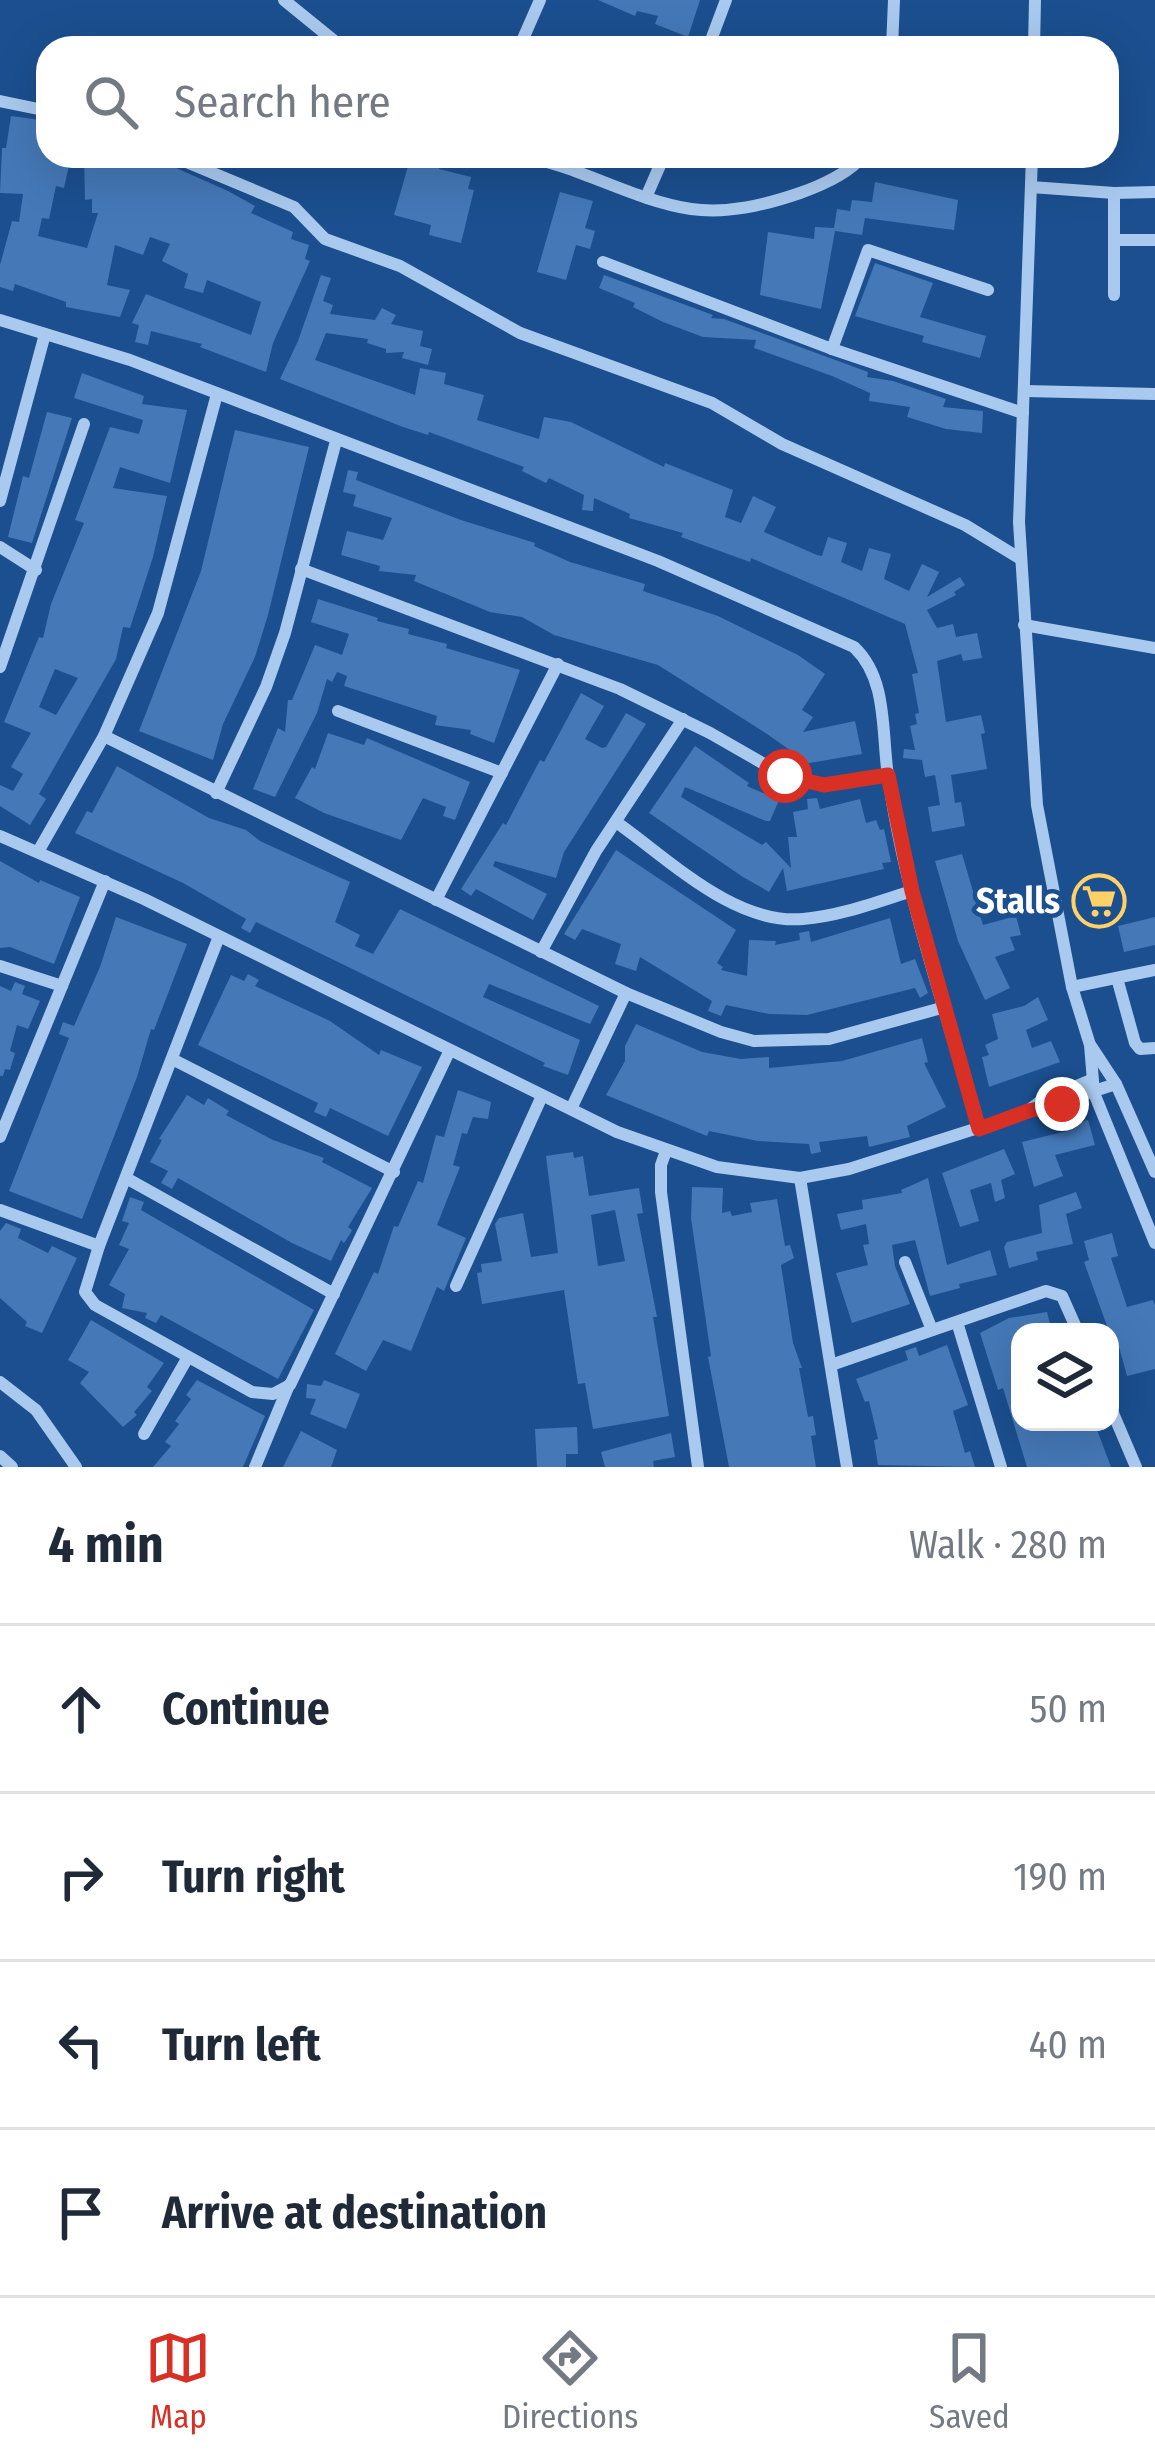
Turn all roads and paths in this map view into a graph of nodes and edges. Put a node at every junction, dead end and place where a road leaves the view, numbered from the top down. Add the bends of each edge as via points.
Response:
1 (284, 0) edge
2 (540, 0) edge
3 (726, 0) edge
4 (894, 0) edge
5 (1035, 0) edge
6 (326, 36) edge
7 (524, 36) edge
8 (712, 36) edge
9 (892, 36) edge
10 (1034, 36) edge
11 (0, 100) edge
12 (36, 109) edge
13 (201, 168) edge
14 (579, 168) edge
15 (659, 168) edge
16 (849, 168) edge
17 (1032, 168) edge
18 (1031, 187) junction
19 (1155, 192) edge
20 (1114, 193) junction
21 (647, 195) junction
22 (1115, 240) junction
23 (1155, 240) edge
24 (602, 262) dead end
25 (988, 290) dead end
26 (1114, 295) dead end
27 (0, 320) edge
28 (46, 334) junction
29 (832, 349) junction
30 (1025, 391) junction
31 (217, 394) junction
32 (1155, 394) edge
33 (1023, 413) junction
34 (85, 424) dead end
35 (336, 440) junction
36 (0, 501) edge
37 (0, 547) edge
38 (1021, 559) junction
39 (301, 569) junction
40 (35, 570) junction
41 (1024, 625) junction
42 (1155, 648) edge
43 (558, 664) junction
44 (0, 667) edge
45 (338, 711) dead end
46 (683, 719) junction
47 (104, 736) junction
48 (502, 773) junction
49 (888, 775) junction
50 (216, 793) junction
51 (616, 822) junction
52 (0, 836) edge
53 (39, 850) junction
54 (105, 881) junction
55 (912, 891) junction
56 (436, 900) junction
57 (218, 939) junction
58 (542, 952) junction
59 (0, 966) edge
60 (1155, 970) edge
61 (1117, 978) junction
62 (62, 986) junction
63 (1072, 987) junction
64 (626, 993) junction
65 (945, 1007) junction
66 (1090, 1045) junction
67 (1155, 1048) edge
68 (449, 1052) junction
69 (172, 1060) junction
70 (1116, 1084) junction
71 (1093, 1086) junction
72 (542, 1096) junction
73 (571, 1109) junction
74 (979, 1129) junction
75 (0, 1137) edge
76 (666, 1151) junction
77 (1154, 1167) edge
78 (394, 1172) junction
79 (126, 1178) junction
80 (800, 1178) junction
81 (0, 1210) edge
82 (1155, 1243) edge
83 (99, 1246) junction
84 (905, 1262) dead end
85 (456, 1286) dead end
86 (334, 1294) junction
87 (957, 1322) junction
88 (1074, 1323) edge
89 (932, 1330) junction
90 (188, 1357) junction
91 (831, 1366) junction
92 (0, 1382) edge
93 (290, 1385) junction
94 (1119, 1427) edge
95 (144, 1434) dead end
96 (0, 1456) edge
97 (12, 1467) edge
98 (76, 1467) edge
99 (255, 1467) edge
100 (698, 1467) edge
101 (847, 1467) edge
102 (1000, 1467) edge
103 (1136, 1467) edge

1 - 6 street
2 - 7 street
3 - 8 street
4 - 9 street
5 - 10 street
11 - 12 street
13 - 38 street via 294,207 325,239 400,266 520,333 712,403
14 - 21 street
15 - 21 street
16 - 21 street via 770,204 728,210 689,209
17 - 18 street
18 - 20 street
18 - 30 street
19 - 20 street
20 - 22 street
22 - 23 street
22 - 26 street
24 - 29 street
25 - 29 street via 868,250
27 - 28 street
28 - 31 street
28 - 36 street
29 - 33 street
30 - 32 street
30 - 33 street
31 - 35 street
31 - 47 street via 158,613
33 - 38 street
34 - 40 street
35 - 39 street
35 - 49 street via 658,561 854,646 877,680
37 - 40 street
38 - 41 street
39 - 43 street
39 - 50 street via 266,687
40 - 44 street
41 - 42 street
41 - 63 street via 1037,805
43 - 46 street
43 - 48 street
45 - 48 street
46 - 49 street via 803,782
46 - 51 street
47 - 50 street
47 - 53 street
48 - 56 street
49 - 55 street
50 - 56 street
51 - 55 street via 725,898 772,918 836,914
51 - 58 street
52 - 53 street
53 - 54 street
54 - 57 street
54 - 62 street
55 - 65 street
56 - 58 street
57 - 68 street
57 - 69 street
58 - 64 street
59 - 62 street
60 - 61 street
61 - 63 street
61 - 67 street via 1135,1043
62 - 75 street
63 - 66 street
64 - 65 street via 754,1041 829,1039
64 - 73 street
65 - 74 street
66 - 70 street
66 - 71 street
68 - 72 street
68 - 78 street
69 - 78 street
69 - 79 street
70 - 71 street
70 - 77 street
71 - 74 street
71 - 82 street
72 - 73 street
72 - 85 street
73 - 76 street
74 - 80 street
76 - 80 street
76 - 100 street via 661,1192
78 - 86 street
79 - 83 street
79 - 86 street
80 - 91 street
81 - 83 street
83 - 90 street via 88,1299
84 - 89 street
86 - 93 street
87 - 88 street via 1046,1291 1062,1296
87 - 89 street
87 - 102 street
89 - 91 street
90 - 93 street via 252,1392
90 - 95 street
91 - 101 street
92 - 98 street via 36,1410
93 - 99 street
94 - 103 street
96 - 97 street

